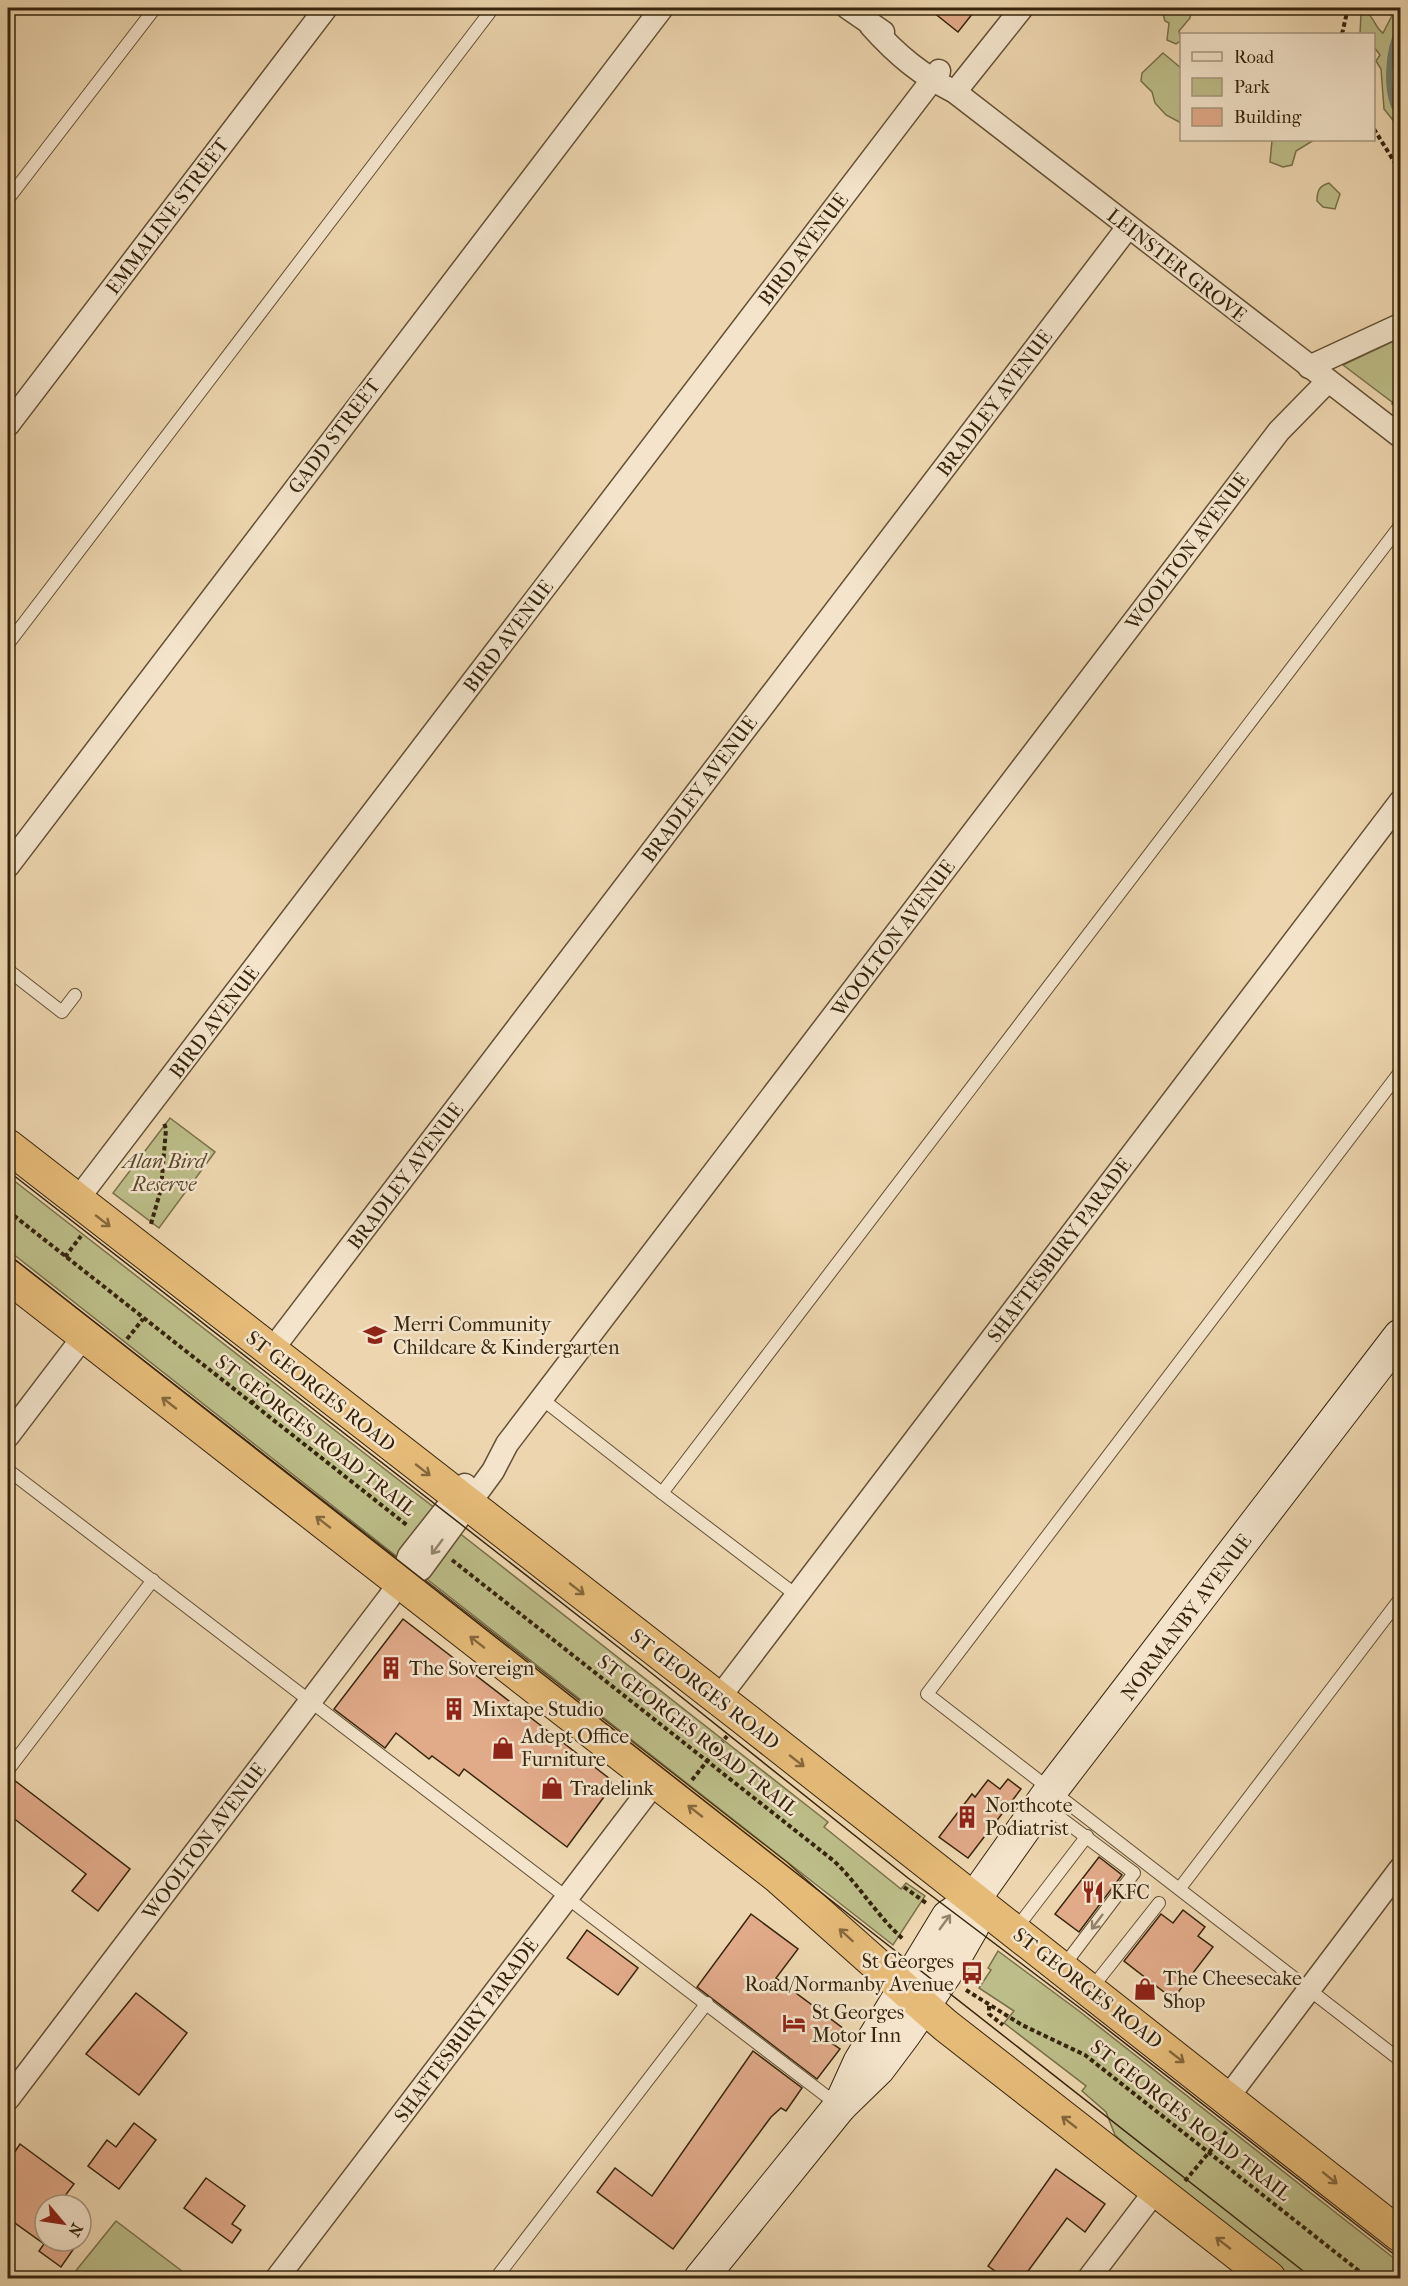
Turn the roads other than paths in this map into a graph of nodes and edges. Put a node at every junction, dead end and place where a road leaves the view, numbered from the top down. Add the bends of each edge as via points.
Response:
1 (155, 8) edge
2 (326, 8) edge
3 (493, 8) edge
4 (662, 8) edge
5 (848, 8) edge
6 (1022, 8) edge
7 (935, 76) junction
8 (955, 92) junction
9 (8, 199) edge
10 (1128, 227) junction
11 (1401, 325) edge
12 (1317, 373) junction
13 (8, 425) edge
14 (1401, 436) edge
15 (1401, 526) edge
16 (8, 644) edge
17 (1401, 802) edge
18 (8, 866) edge
19 (8, 970) edge
20 (75, 995) dead end
21 (1401, 1072) edge
22 (8, 1146) edge
23 (77, 1200) junction
24 (8, 1276) edge
25 (84, 1336) junction
26 (1401, 1336) edge
27 (271, 1351) junction
28 (542, 1399) junction
29 (8, 1436) edge
30 (8, 1470) edge
31 (662, 1493) junction
32 (462, 1500) junction
33 (153, 1580) junction
34 (400, 1582) junction
35 (796, 1595) junction
36 (1401, 1599) edge
37 (310, 1701) junction
38 (729, 1707) junction
39 (8, 1770) edge
40 (667, 1790) junction
41 (1047, 1796) junction
42 (1087, 1836) junction
43 (1401, 1869) edge
44 (1180, 1888) junction
45 (567, 1896) junction
46 (974, 1899) junction
47 (1159, 1903) dead end
48 (1015, 1931) junction
49 (1062, 1968) junction
50 (1310, 1988) junction
51 (1090, 1990) junction
52 (914, 1998) junction
53 (707, 2002) junction
54 (1401, 2060) edge
55 (8, 2099) edge
56 (1236, 2104) junction
57 (840, 2106) junction
58 (1163, 2196) junction
59 (1401, 2235) edge
60 (277, 2278) edge
61 (496, 2278) edge
62 (702, 2278) edge
63 (1089, 2278) edge
64 (1269, 2278) edge

1 - 9 lane
2 - 13 street, EMMALINE STREET
3 - 16 lane
4 - 18 street, GADD STREET
5 - 7 street, LEINSTER GROVE via 905,44
6 - 8 street
7 - 8 street, LEINSTER GROVE
7 - 23 street, BIRD AVENUE
8 - 10 street, LEINSTER GROVE
10 - 12 street, LEINSTER GROVE
10 - 27 street, BRADLEY AVENUE
11 - 12 street
12 - 14 street, LEINSTER GROVE
12 - 28 street, WOOLTON AVENUE via 1293,401 1279,431
15 - 31 lane
17 - 35 street, SHAFTESBURY PARADE
19 - 20 lane via 62,1012
21 - 41 lane via 927,1694
22 - 23 highway, ST GEORGES ROAD
23 -> 27 highway, ST GEORGES ROAD
24 - 25 highway
25 - 29 street
34 -> 25 highway
26 - 41 main road, NORMANBY AVENUE
27 -> 32 highway, ST GEORGES ROAD
28 - 31 lane
28 - 32 street, WOOLTON AVENUE via 507,1444 482,1466
30 - 33 lane
31 - 35 lane
32 - 34 street, WOOLTON AVENUE via 430,1543 406,1561
32 -> 38 highway, ST GEORGES ROAD
33 - 37 lane
33 - 39 lane
34 - 37 street, WOOLTON AVENUE
40 -> 34 highway
35 - 38 street, SHAFTESBURY PARADE
36 - 44 lane
37 - 45 lane
37 - 55 street, WOOLTON AVENUE
38 -> 46 highway, ST GEORGES ROAD
40 - 45 street, SHAFTESBURY PARADE
52 -> 40 highway via 811,1904
41 - 42 lane
41 - 44 lane
41 - 46 main road, NORMANBY AVENUE
42 - 48 lane
42 -> 49 lane via 1134,1873
43 - 50 street
44 - 50 lane
45 - 53 lane
45 - 60 street, SHAFTESBURY PARADE
46 - 48 highway, ST GEORGES ROAD
46 - 52 main road, NORMANBY AVENUE via 948,1917 934,1965
47 - 51 lane
48 - 49 highway, ST GEORGES ROAD
49 - 51 highway, ST GEORGES ROAD
50 - 54 lane
50 - 56 street
51 -> 56 highway, ST GEORGES ROAD
52 - 57 main road, NORMANBY AVENUE via 860,2062
58 -> 52 highway
53 - 57 lane
53 - 61 lane
56 -> 59 highway, ST GEORGES ROAD
57 - 62 main road, NORMANBY AVENUE
58 - 63 street
64 -> 58 highway

